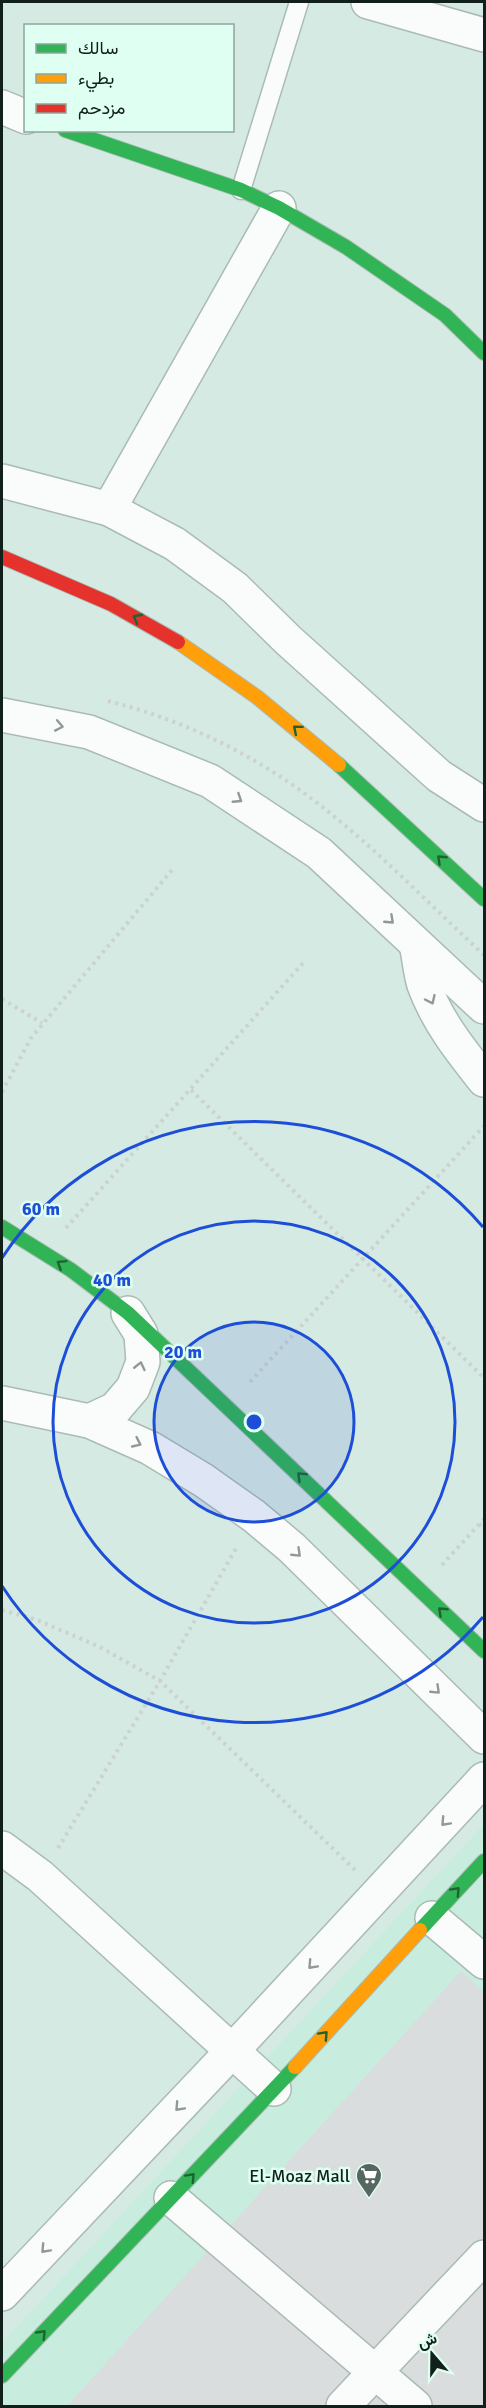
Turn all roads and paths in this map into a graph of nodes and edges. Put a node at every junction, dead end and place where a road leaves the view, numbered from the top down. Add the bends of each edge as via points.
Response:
1 (299, 2) edge
2 (368, 2) edge
3 (484, 34) edge
4 (2, 107) edge
5 (24, 116) edge
6 (71, 132) edge
7 (242, 190) junction
8 (279, 208) junction
9 (484, 353) edge
10 (2, 481) edge
11 (109, 509) junction
12 (2, 557) edge
13 (2, 715) edge
14 (484, 805) edge
15 (172, 870) dead end
16 (484, 899) edge
17 (416, 944) junction
18 (304, 962) dead end
19 (2, 999) edge
20 (484, 1007) edge
21 (42, 1023) junction
22 (484, 1080) edge
23 (191, 1090) junction
24 (2, 1092) edge
25 (484, 1126) edge
26 (2, 1227) edge
27 (43, 1252) junction
28 (363, 1259) junction
29 (128, 1313) junction
30 (484, 1378) edge
31 (2, 1403) edge
32 (227, 1407) junction
33 (89, 1421) junction
34 (254, 1516) junction
35 (484, 1519) edge
36 (480, 1524) junction
37 (484, 1529) edge
38 (419, 1589) junction
39 (2, 1610) edge
40 (484, 1651) edge
41 (160, 1681) junction
42 (484, 1737) edge
43 (484, 1779) edge
44 (2, 1848) edge
45 (484, 1861) edge
46 (40, 1876) junction
47 (379, 1893) junction
48 (432, 1918) junction
49 (484, 1962) edge
50 (233, 2050) junction
51 (274, 2089) junction
52 (171, 2198) junction
53 (484, 2257) edge
54 (2, 2294) edge
55 (375, 2372) junction
56 (2, 2376) edge
57 (343, 2406) edge
58 (416, 2406) edge

1 - 7 lane
2 - 3 street
4 - 5 street
6 - 7 street
7 - 8 street
8 - 9 street via 346,247 445,315
8 - 11 street
10 - 11 street
11 - 14 street via 175,544 235,588 439,776
16 -> 12 street via 331,757 255,693 173,638 85,590
13 -> 17 street via 88,732 210,781 319,853
15 - 21 path
17 - 20 street
17 -> 22 street via 424,984 442,1022
18 - 23 path
19 - 21 path
21 - 24 path
23 - 27 path
23 - 28 path
25 - 28 path
26 - 27 street
29 -> 27 street
28 - 30 path
28 - 32 path
29 - 32 street
33 -> 29 street via 114,1409 133,1388 143,1362 141,1334
31 - 33 street
38 -> 32 street
33 -> 34 street via 150,1448
34 - 41 path
34 -> 42 street via 292,1548
35 - 36 path
36 - 37 path
36 - 38 path
40 -> 38 street
39 - 41 path via 37,1620 100,1647
41 - 46 path
41 - 47 path
43 -> 47 street
44 - 46 street
48 -> 45 street
46 - 50 street
47 -> 50 street
48 - 49 street
51 -> 48 street
50 - 51 street
50 -> 54 street
52 -> 51 street
52 - 55 street
56 -> 52 street
53 - 55 street
55 - 57 street
55 - 58 street

